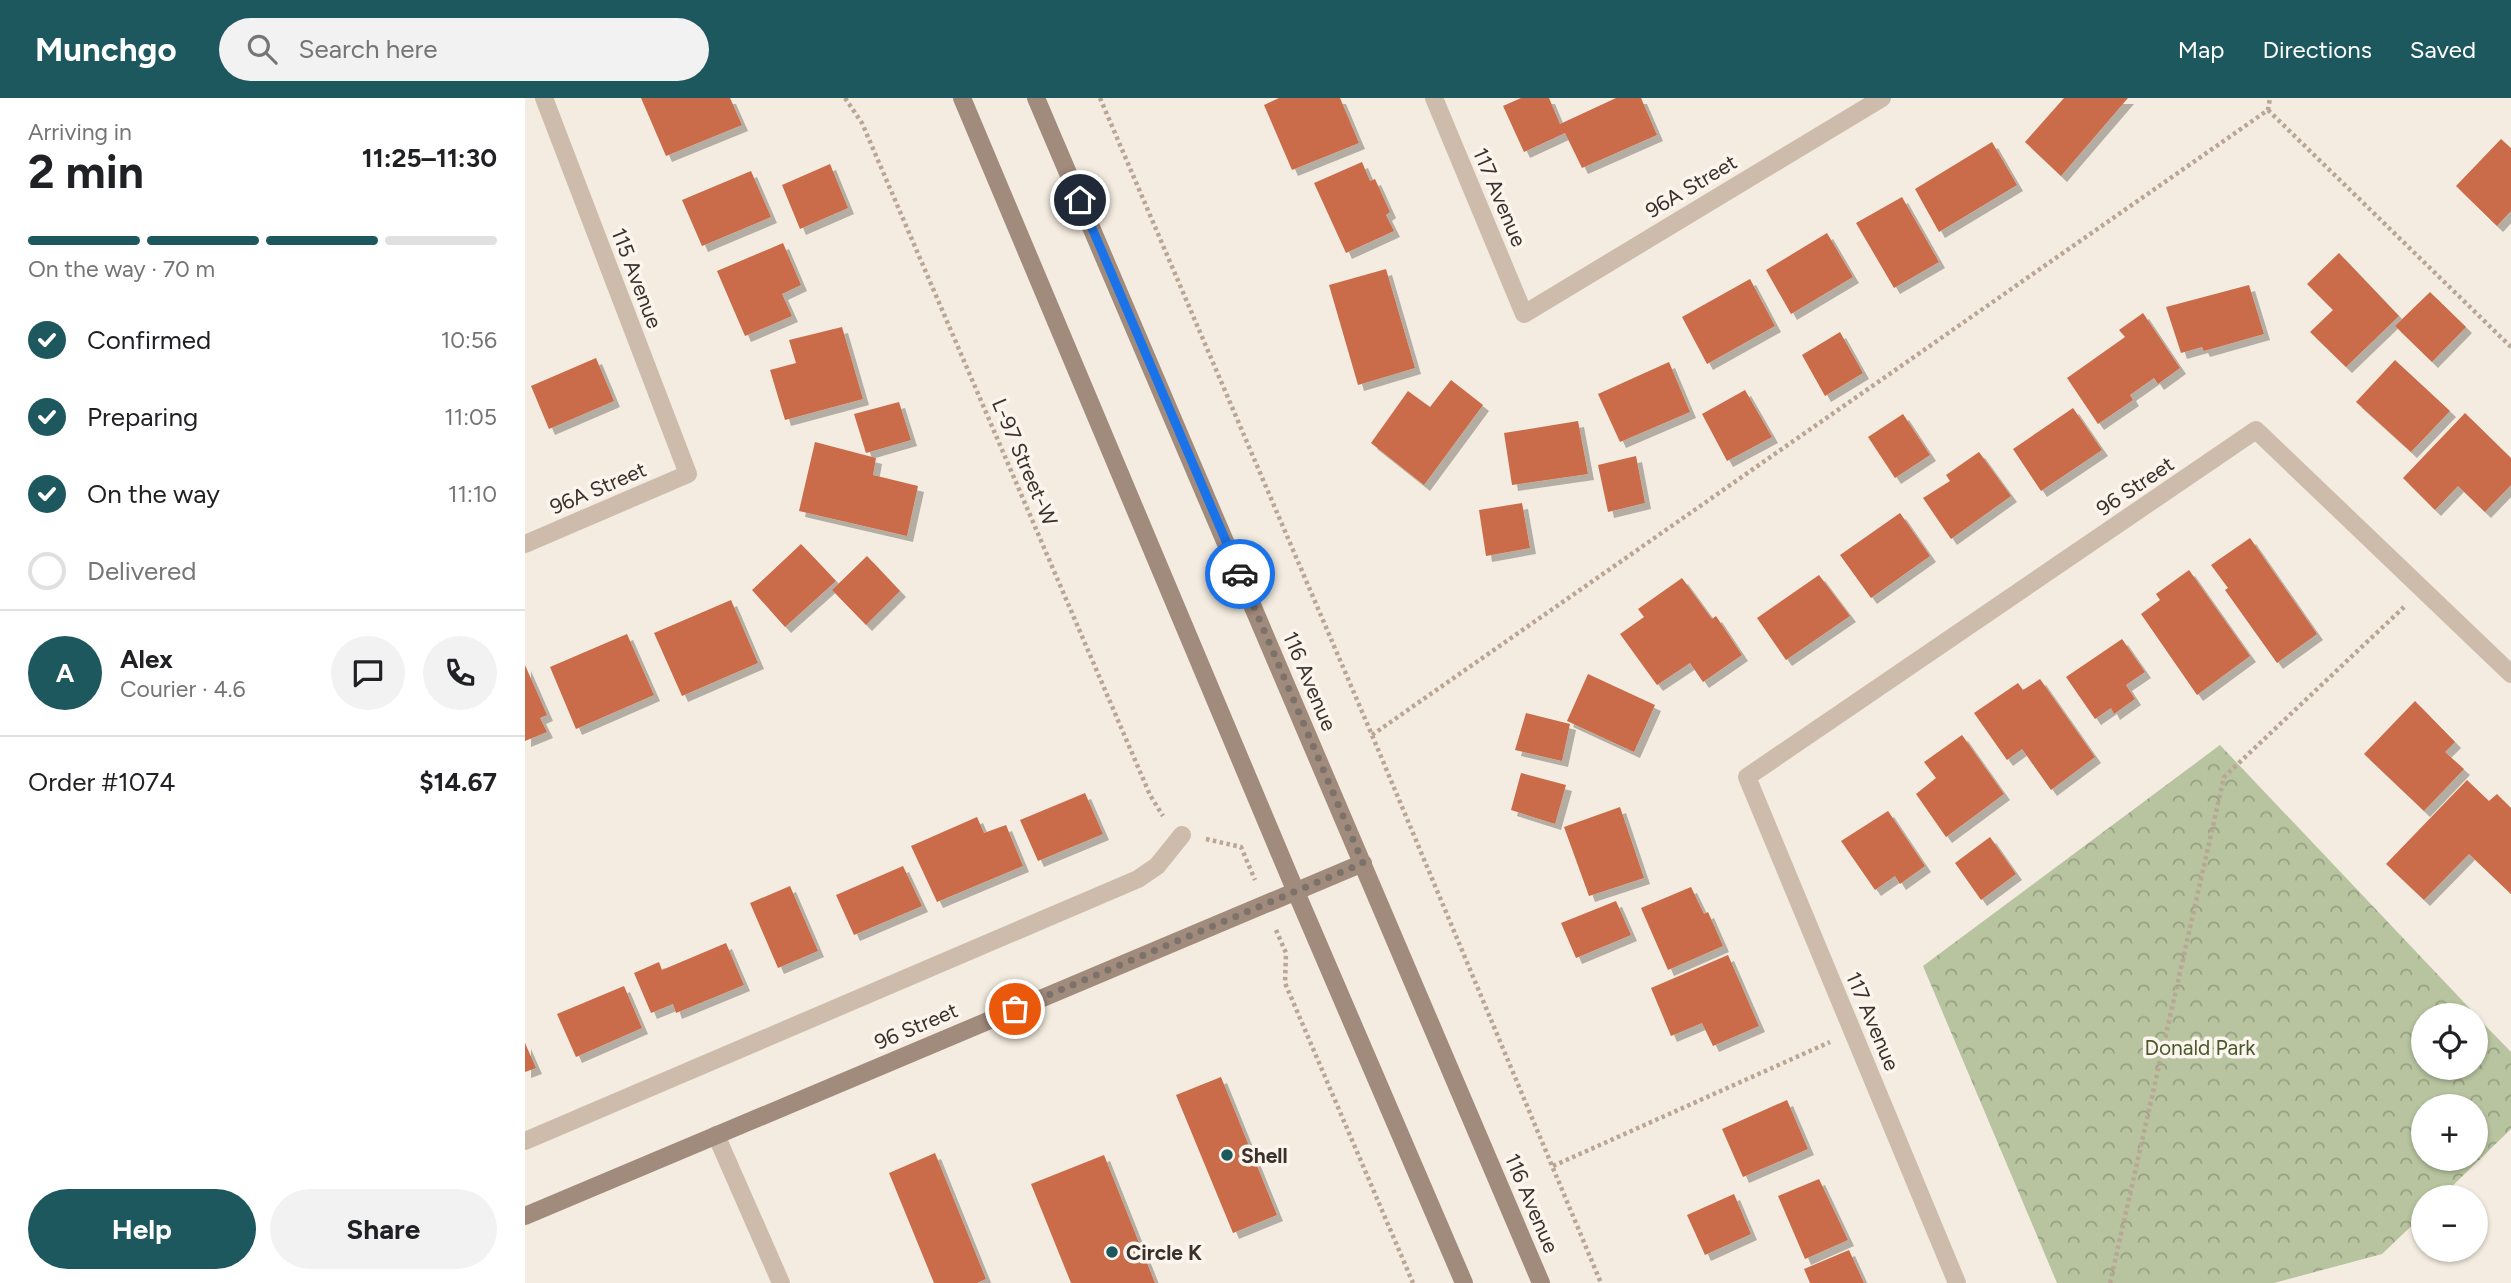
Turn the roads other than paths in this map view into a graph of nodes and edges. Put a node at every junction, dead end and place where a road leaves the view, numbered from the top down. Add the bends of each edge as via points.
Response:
1 (544, 98) edge
2 (962, 98) edge
3 (1036, 98) edge
4 (1434, 98) edge
5 (1882, 98) edge
6 (1524, 314) joint
7 (688, 474) joint
8 (525, 544) edge
9 (2511, 674) edge
10 (1747, 777) joint
11 (1182, 835) road end
12 (1363, 863) junction
13 (1296, 892) junction
14 (716, 1135) junction
15 (525, 1141) edge
16 (525, 1216) edge
17 (781, 1283) edge
18 (1464, 1283) edge
19 (1541, 1283) edge
20 (1957, 1283) edge

1 - 7 street, 115 Avenue
2 - 13 main road
3 - 12 main road, 116 Avenue
4 - 6 street, 117 Avenue
5 - 6 street, 96A Street
7 - 8 street, 96A Street
9 - 10 street, 96 Street via 2256,430
10 - 20 street, 117 Avenue
11 - 15 street via 1157,866 1138,879
12 - 13 main road, 96 Street
12 - 19 main road, 116 Avenue
13 - 14 main road, 96 Street
13 - 18 main road
14 - 16 main road, 96 Street
14 - 17 street

